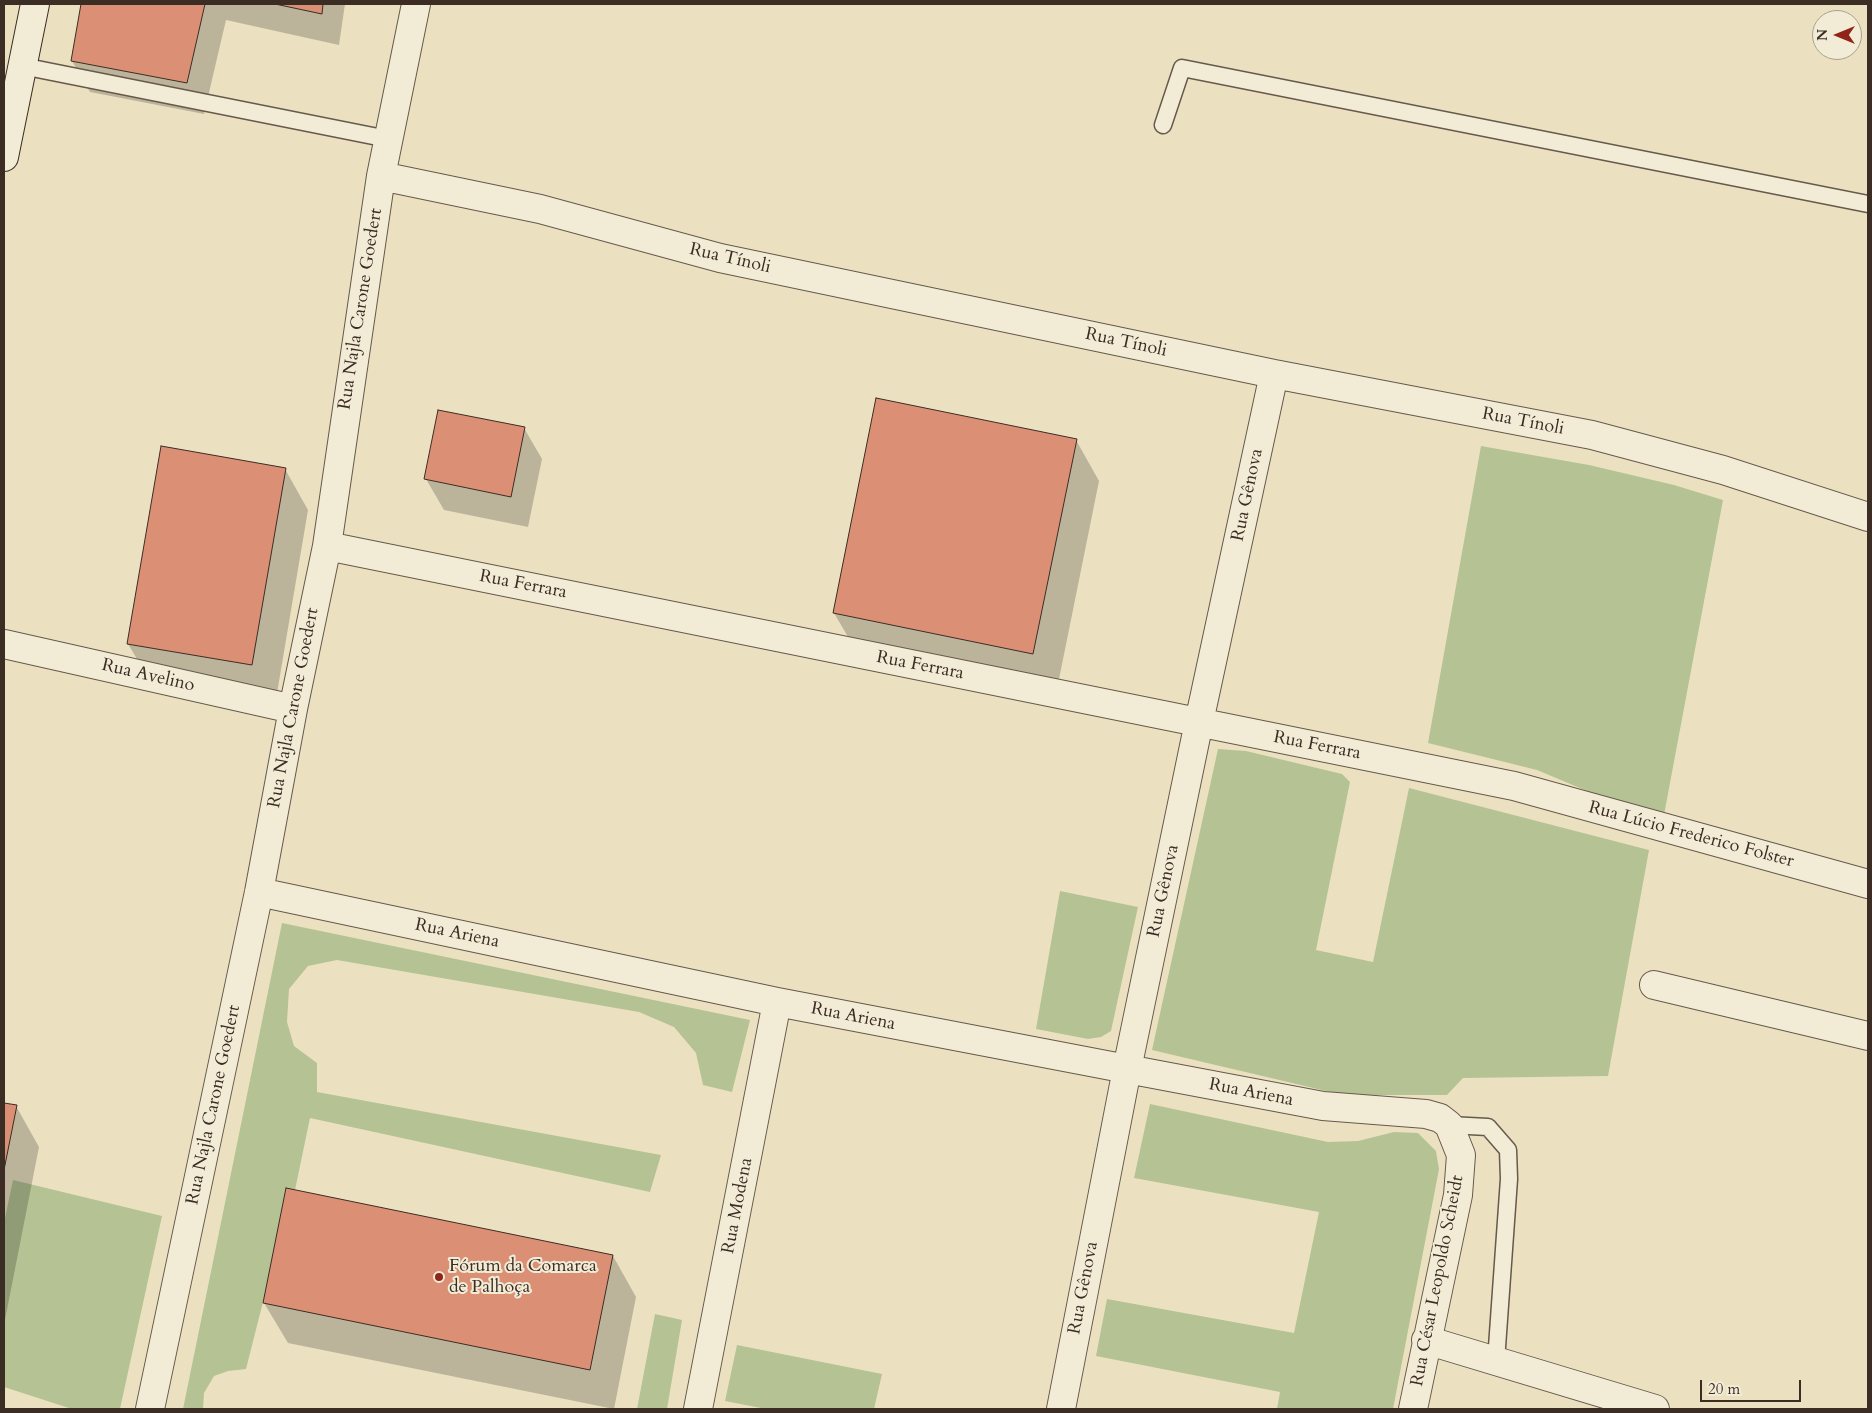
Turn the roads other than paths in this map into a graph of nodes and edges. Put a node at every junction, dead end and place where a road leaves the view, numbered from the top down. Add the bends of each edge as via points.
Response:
1 (35, 4) edge
2 (416, 4) edge
3 (22, 66) junction
4 (1163, 125) dead end
5 (388, 139) junction
6 (4, 157) edge
7 (381, 176) junction
8 (1868, 204) edge
9 (1274, 374) junction
10 (1868, 517) edge
11 (327, 546) junction
12 (4, 644) edge
13 (293, 709) junction
14 (1199, 722) junction
15 (1514, 786) joint
16 (1868, 884) edge
17 (259, 892) junction
18 (1654, 985) dead end
19 (777, 1002) junction
20 (1868, 1036) edge
21 (1127, 1069) junction
22 (1449, 1125) junction
23 (1426, 1340) junction
24 (1496, 1361) junction
25 (150, 1409) edge
26 (698, 1409) edge
27 (1061, 1409) edge
28 (1413, 1409) edge
29 (1655, 1409) edge

1 - 3 street
2 - 5 street, Rua Najla Carone Goedert
3 - 5 lane
3 - 6 street
4 - 8 lane via 1182,68
5 - 7 street, Rua Najla Carone Goedert
7 - 9 street, Rua Tínoli via 540,209 720,258
7 - 11 street, Rua Najla Carone Goedert
9 - 10 street, Rua Tínoli via 1592,435 1723,470
9 - 14 street, Rua Gênova
11 - 13 street, Rua Najla Carone Goedert
11 - 14 street, Rua Ferrara
12 - 13 street, Rua Avelino
13 - 17 street, Rua Najla Carone Goedert
14 - 15 street, Rua Ferrara
14 - 21 street, Rua Gênova
15 - 16 street, Rua Lúcio Frederico Folster
17 - 19 street, Rua Ariena
17 - 25 street, Rua Najla Carone Goedert
18 - 20 street
19 - 21 street, Rua Ariena
19 - 26 street, Rua Modena
21 - 22 street, Rua Ariena via 1323,1106 1426,1114
21 - 27 street, Rua Gênova
22 - 23 street, Rua César Leopoldo Scheidt via 1461,1155 1458,1195
22 - 24 lane via 1488,1127 1508,1150 1509,1179
23 - 24 street
23 - 28 street, Rua César Leopoldo Scheidt
24 - 29 street

